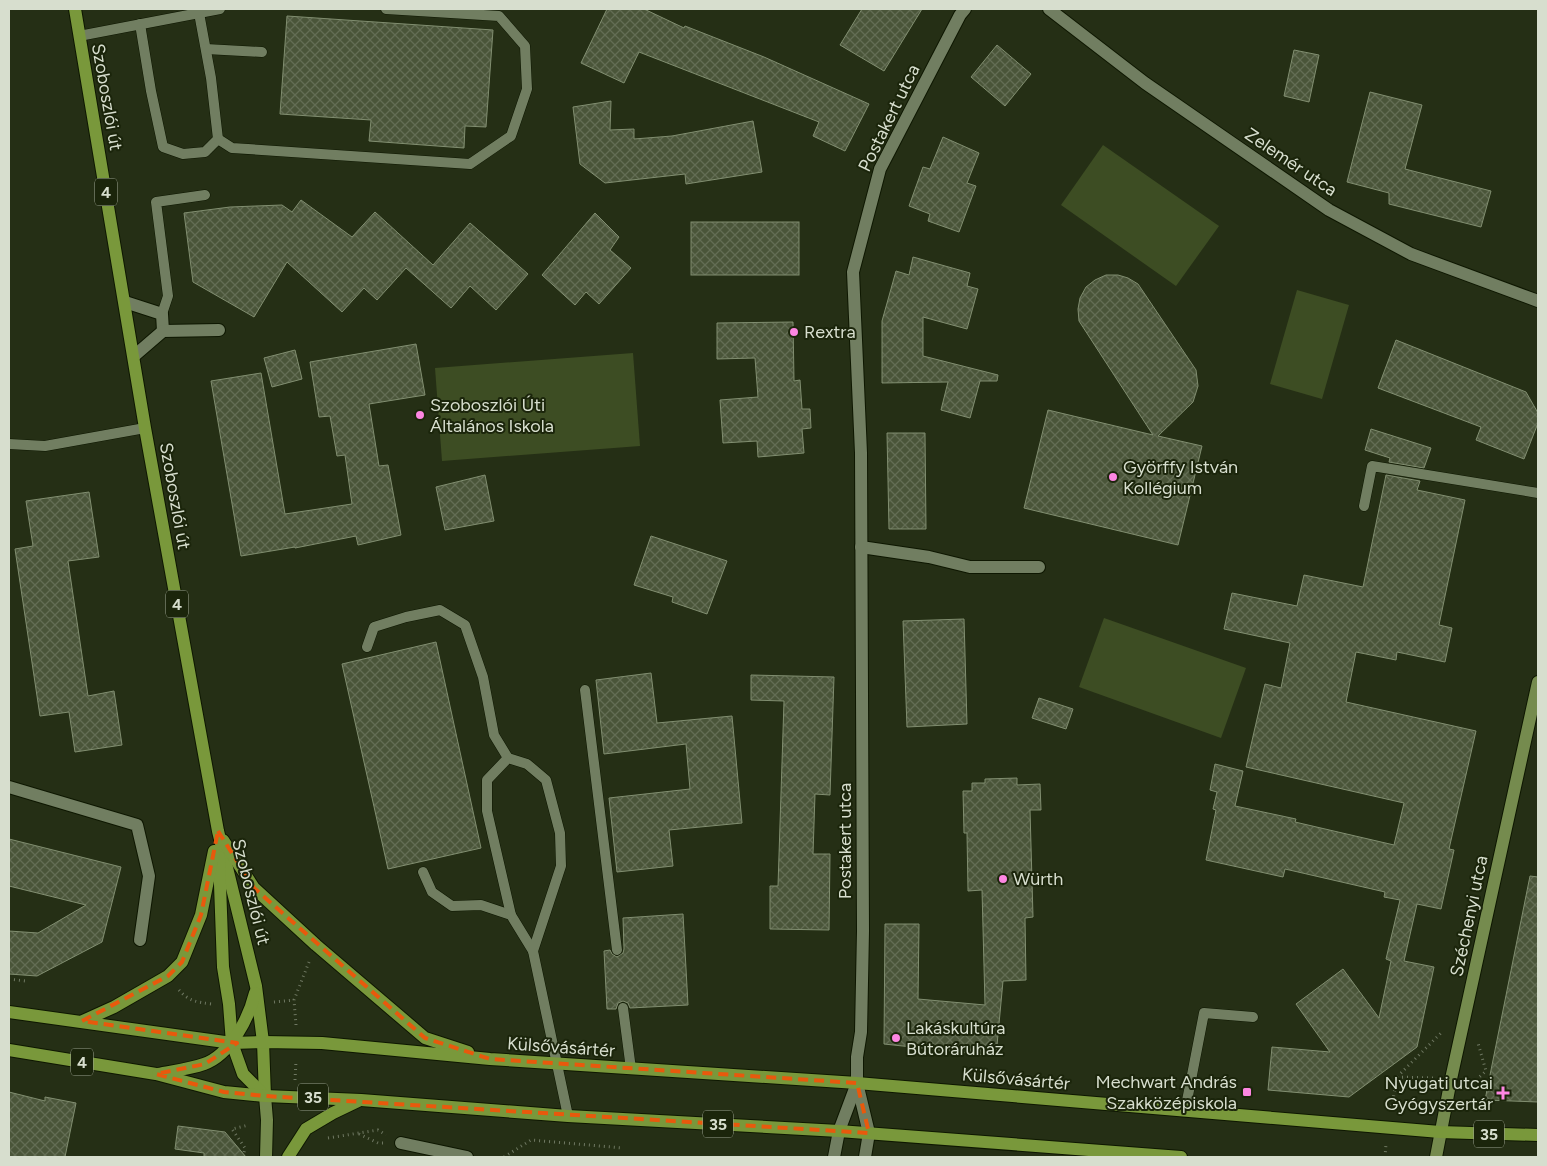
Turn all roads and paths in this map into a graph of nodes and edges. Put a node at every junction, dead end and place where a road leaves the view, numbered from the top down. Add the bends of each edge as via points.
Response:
1 (75, 9) edge
2 (220, 9) edge
3 (386, 9) edge
4 (964, 9) edge
5 (1048, 9) edge
6 (199, 13) junction
7 (140, 24) junction
8 (79, 36) junction
9 (206, 49) junction
10 (262, 52) dead end
11 (218, 139) junction
12 (205, 195) dead end
13 (1538, 301) edge
14 (125, 302) junction
15 (162, 314) junction
16 (219, 330) dead end
17 (163, 331) junction
18 (134, 356) junction
19 (145, 428) junction
20 (9, 444) edge
21 (1538, 493) edge
22 (1364, 506) dead end
23 (861, 547) junction
24 (1039, 567) dead end
25 (367, 647) dead end
26 (1538, 682) edge
27 (585, 690) dead end
28 (508, 758) junction
29 (9, 787) edge
30 (218, 831) junction
31 (423, 872) dead end
32 (511, 915) junction
33 (140, 940) dead end
34 (316, 945) junction
35 (617, 950) dead end
36 (533, 951) junction
37 (9, 979) edge
38 (25, 981) dead end
39 (256, 986) junction
40 (294, 1000) dead end
41 (623, 1008) dead end
42 (9, 1012) edge
43 (1253, 1017) dead end
44 (82, 1021) junction
45 (262, 1042) junction
46 (232, 1043) junction
47 (9, 1050) edge
48 (490, 1059) junction
49 (558, 1064) junction
50 (631, 1068) junction
51 (156, 1074) junction
52 (858, 1083) junction
53 (265, 1096) junction
54 (360, 1100) junction
55 (1185, 1111) junction
56 (568, 1116) junction
57 (232, 1129) dead end
58 (839, 1130) junction
59 (1440, 1132) junction
60 (359, 1133) junction
61 (869, 1133) junction
62 (1538, 1135) edge
63 (324, 1138) dead end
64 (401, 1143) junction
65 (623, 1148) dead end
66 (244, 1157) edge
67 (266, 1157) edge
68 (288, 1157) edge
69 (466, 1157) edge
70 (504, 1157) edge
71 (834, 1157) edge
72 (865, 1157) edge
73 (1181, 1157) edge
74 (1436, 1157) edge

1 - 8 main road, Szoboszlói út / 4
2 - 6 lane
3 - 11 lane via 499,16 525,46 527,89 511,136 470,164 232,148
4 - 23 street, Postakert utca via 880,169 853,272 861,453
5 - 13 street, Zelemér utca via 1145,82 1329,210 1411,254
6 - 7 lane
6 - 9 lane
7 - 8 lane
7 - 11 lane via 163,147 183,154 205,152
8 - 14 main road, Szoboszlói út / 4
9 - 10 lane
9 - 11 lane
12 - 15 lane via 156,202 168,296
14 - 15 street
14 - 18 main road, Szoboszlói út / 4
15 - 17 street
16 - 17 street
17 - 18 street
18 - 19 main road, Szoboszlói út / 4
19 - 20 lane via 45,446
19 - 30 main road, Szoboszlói út / 4
21 - 22 lane via 1372,466
23 - 24 street via 970,566
23 - 52 street, Postakert utca via 863,931
25 - 28 lane via 374,627 406,617 440,610 465,625 483,677 494,735
26 - 59 street, Széchenyi utca
27 - 35 lane
28 - 32 lane via 488,780 487,811
28 - 36 lane via 527,764 546,780 560,832 561,866
29 - 33 street via 137,825 149,876
30 - 34 main road via 254,888
30 - 39 main road, Szoboszlói út / 4
30 - 44 main road, 4 via 201,915 182,962 168,976
30 - 46 main road via 223,967
31 - 32 lane via 432,892 452,906 481,904
32 - 36 lane
34 - 40 path
34 - 48 main road via 425,1038
36 - 49 lane
37 - 38 path
39 - 45 main road, Szoboszlói út
39 - 46 main road, 4 via 252,1004
41 - 50 lane
42 - 44 main road, Külsővásártér
43 - 55 lane via 1204,1013
44 - 46 main road, Külsővásártér
45 - 46 main road, Külsővásártér
45 - 48 main road, Külsővásártér / 35 via 322,1043
45 - 53 main road, Szoboszlói út
46 - 51 main road, 4 via 205,1064
46 - 53 main road via 243,1074
47 - 51 main road, 4
48 - 49 main road, Külsővásártér / 35
49 - 50 main road, Külsővásártér / 35
49 - 56 lane
50 - 52 main road, Külsővásártér / 35
51 - 53 main road via 224,1092
52 - 55 main road, Külsővásártér / 35
52 - 58 street, Postakert utca
52 - 61 street
53 - 54 main road, 35
53 - 67 street
54 - 56 main road, 35
54 - 68 main road via 306,1129
55 - 59 main road, Külsővásártér / 35
56 - 58 main road, 35
57 - 66 path via 245,1148
58 - 61 main road, 35
58 - 71 street
59 - 62 main road, 35
59 - 74 street, Széchenyi utca
60 - 63 path
60 - 64 path via 378,1143
60 - 64 path via 378,1130
61 - 72 street
61 - 73 main road, 35
64 - 69 street
65 - 70 path via 531,1140

